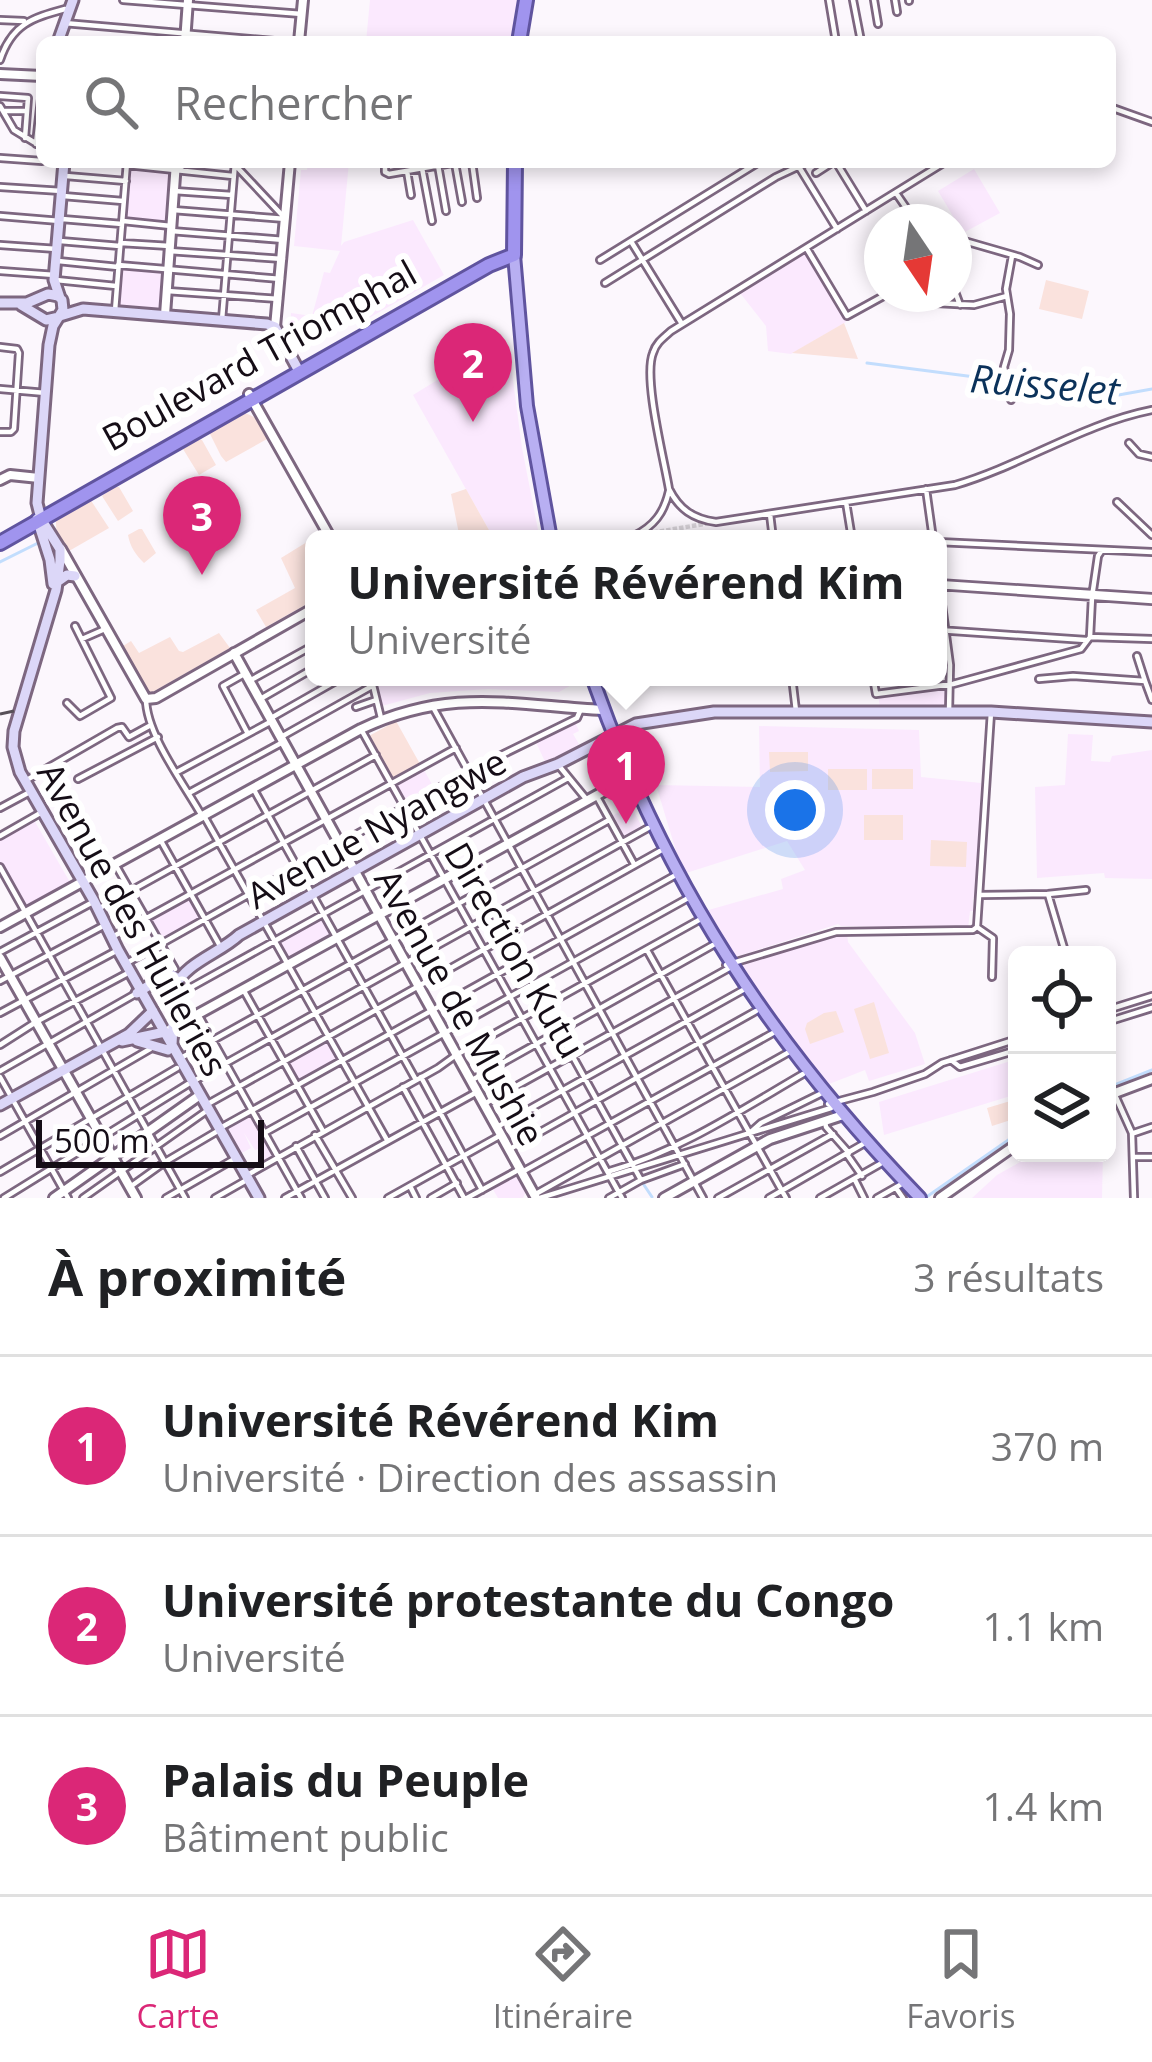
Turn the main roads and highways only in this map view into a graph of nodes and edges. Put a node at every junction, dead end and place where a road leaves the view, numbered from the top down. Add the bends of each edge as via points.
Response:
1 (528, 0) edge
2 (72, 4) edge
3 (60, 36) edge
4 (523, 36) edge
5 (62, 168) edge
6 (512, 168) edge
7 (511, 254) junction
8 (491, 261) junction
9 (54, 278) junction
10 (40, 297) junction
11 (61, 299) junction
12 (0, 303) edge
13 (18, 304) junction
14 (80, 309) junction
15 (40, 316) junction
16 (59, 316) junction
17 (48, 344) junction
18 (298, 370) junction
19 (38, 520) junction
20 (546, 530) edge
21 (0, 539) edge
22 (54, 550) junction
23 (73, 573) road end
24 (57, 582) junction
25 (51, 598) junction
26 (592, 686) edge
27 (1152, 722) edge
28 (610, 736) junction
29 (627, 778) junction
30 (688, 898) junction
31 (94, 906) junction
32 (116, 951) junction
33 (729, 966) junction
34 (128, 972) junction
35 (177, 974) junction
36 (152, 983) junction
37 (139, 993) junction
38 (173, 996) junction
39 (151, 1013) junction
40 (166, 1031) junction
41 (122, 1041) junction
42 (170, 1048) junction
43 (789, 1053) junction
44 (0, 1105) edge
45 (832, 1107) junction
46 (900, 1190) edge
47 (256, 1198) edge
48 (918, 1198) edge

1 - 4 highway
2 - 3 main road
5 - 9 main road
6 - 7 highway
7 - 8 highway, Boulevard Triomphal
7 - 8 highway via 502,265
7 - 20 main road via 521,406
8 - 18 highway, Boulevard Triomphal
9 - 10 main road
9 - 11 main road
10 - 11 main road
10 - 13 main road
10 - 15 main road
11 - 14 main road
11 - 16 main road
12 - 13 main road
13 - 15 main road
14 - 16 main road
14 - 18 main road via 262,323 275,327
15 - 16 main road
15 - 17 main road
16 - 17 main road
17 - 19 main road
18 - 19 highway, Boulevard Triomphal
19 - 21 highway, Boulevard Triomphal
19 - 21 highway, Boulevard Triomphal
19 - 22 main road, Avenue des Huileries
22 - 24 main road, Avenue des Huileries
22 - 25 main road, Avenue des Huileries
23 - 24 main road
24 - 25 main road, Avenue des Huileries
25 - 31 main road, Avenue des Huileries via 10,737 13,764
26 - 28 main road
27 - 28 main road, Avenue Nyangwe via 991,712 714,712 647,721
28 - 29 main road
28 - 35 main road, Avenue Nyangwe
29 - 30 main road
29 - 30 main road
30 - 33 main road
30 - 33 main road
31 - 32 main road, Avenue des Huileries
31 - 32 main road, Avenue des Huileries
32 - 34 main road, Avenue des Huileries
33 - 43 main road
33 - 43 main road
34 - 36 main road
34 - 37 main road, Avenue des Huileries
35 - 36 main road, Avenue Nyangwe
35 - 38 main road
36 - 37 main road
36 - 38 main road
37 - 39 main road, Avenue des Huileries
38 - 40 main road
39 - 40 main road, Avenue des Huileries
39 - 41 main road
40 - 41 main road
40 - 42 main road, Avenue des Huileries
41 - 42 main road
41 - 44 main road
42 - 47 main road, Avenue des Huileries
43 - 45 main road
43 - 45 main road
45 - 46 main road
45 - 48 main road
46 - 48 main road

